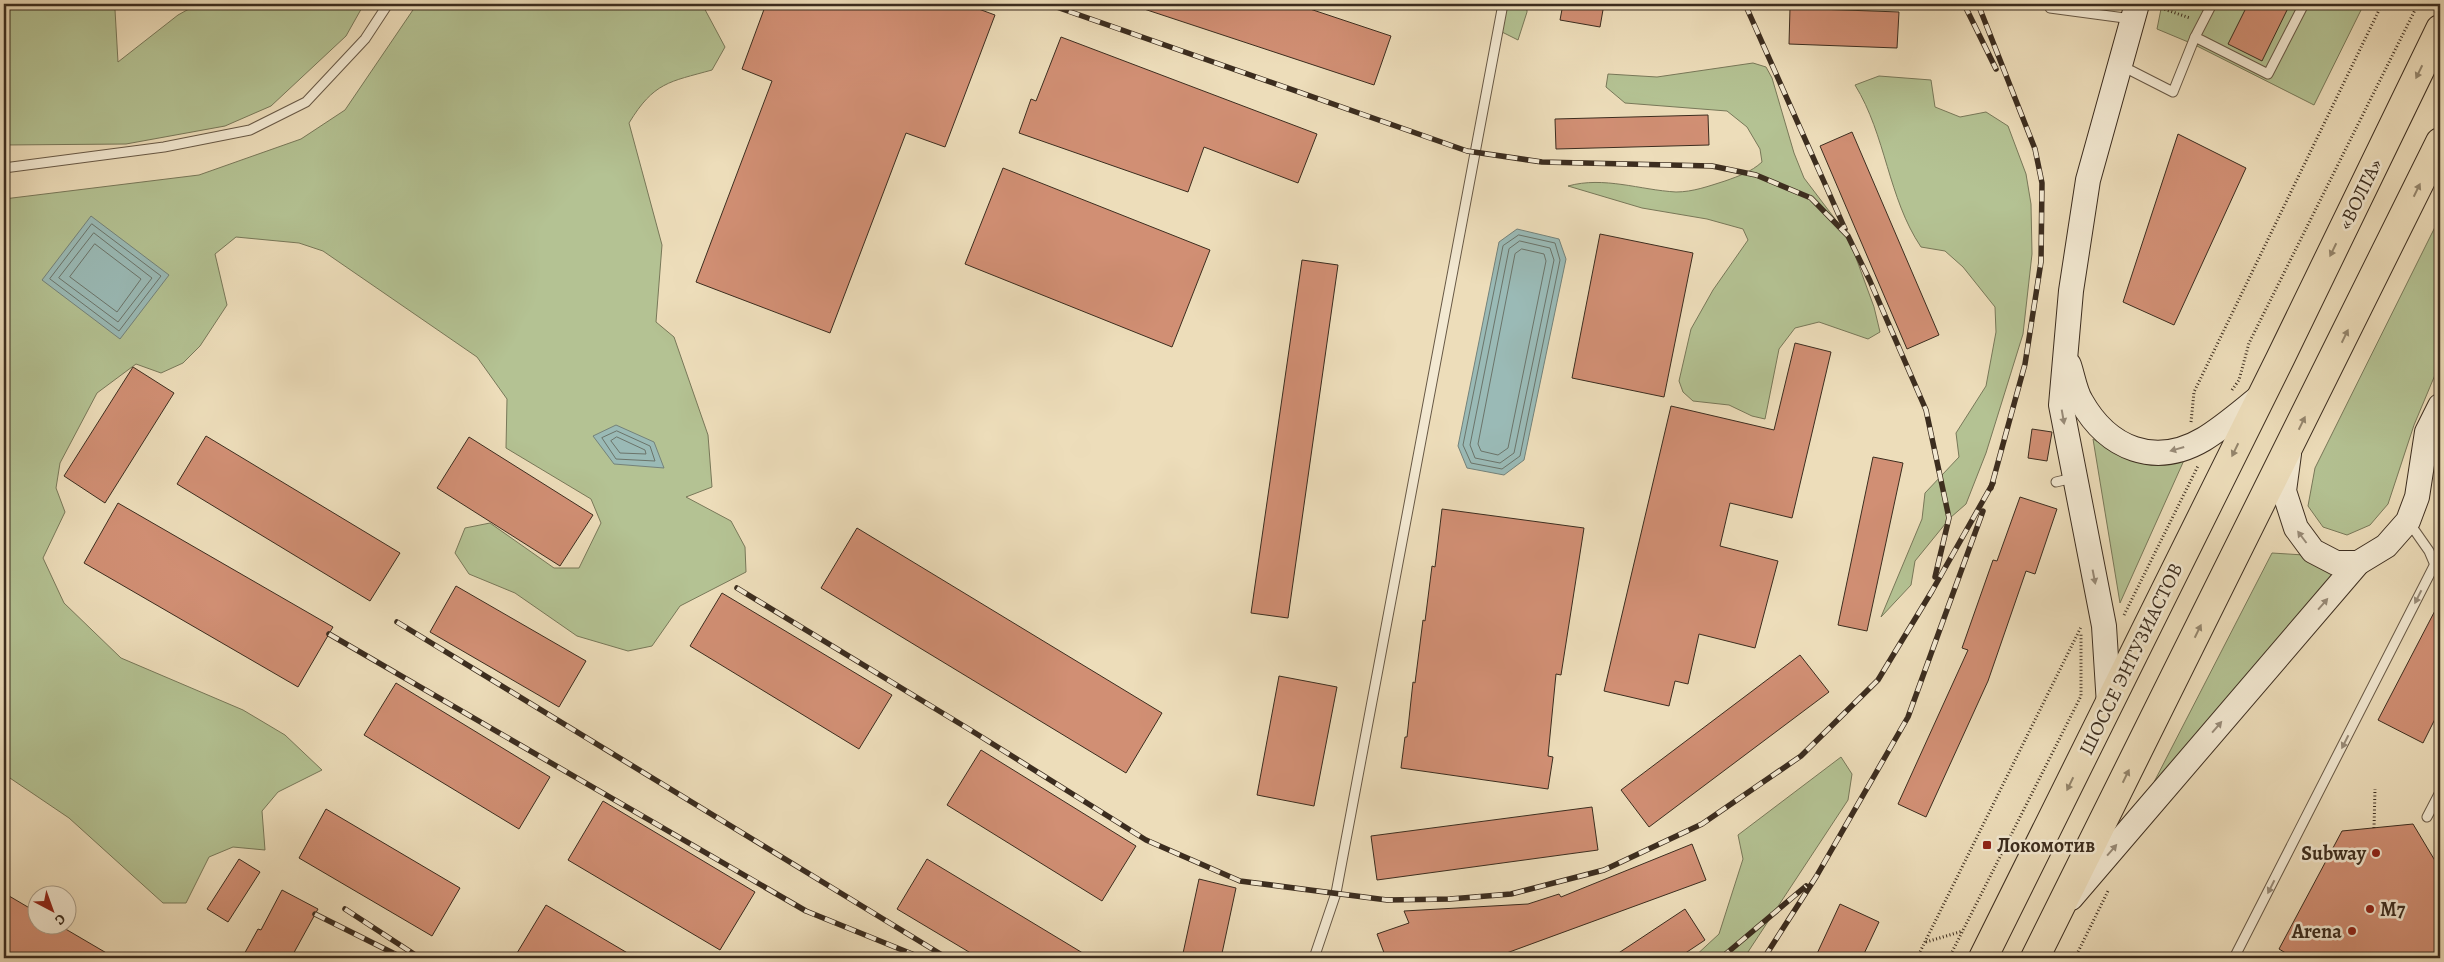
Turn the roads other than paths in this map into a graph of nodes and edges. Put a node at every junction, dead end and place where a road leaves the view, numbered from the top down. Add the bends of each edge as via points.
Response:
1 (388, 4) edge
2 (1503, 4) edge
3 (2212, 4) edge
4 (2304, 4) edge
5 (2050, 5) edge
6 (2141, 9) edge
7 (2440, 29) edge
8 (2195, 37) junction
9 (2120, 65) junction
10 (2440, 142) edge
11 (4, 168) edge
12 (2062, 341) junction
13 (2280, 359) joint
14 (2262, 395) junction
15 (2440, 406) edge
16 (2290, 447) junction
17 (2408, 521) junction
18 (2440, 554) edge
19 (2358, 563) junction
20 (2435, 565) junction
21 (2109, 704) junction
22 (2440, 792) edge
23 (2427, 817) dead end
24 (2057, 914) junction
25 (1314, 958) edge
26 (1983, 958) edge
27 (2035, 958) edge
28 (2234, 958) edge

1 - 11 lane via 365,39 306,102 250,130 164,147
2 - 25 lane via 1336,893
3 - 8 lane
4 - 8 lane via 2268,74
5 - 6 lane
6 - 9 street
7 -> 13 highway, «ВОЛГА»
8 - 9 lane via 2173,92
9 - 12 street via 2088,180
16 -> 10 highway
14 -> 12 street via 2196,443 2172,451 2146,454 2110,436 2094,421 2080,400
12 -> 21 street via 2061,405 2066,480 2104,626
13 - 14 highway, ШОССЕ ЭНТУЗИАСТОВ
14 -> 21 highway, ШОССЕ ЭНТУЗИАСТОВ
15 - 17 street via 2427,432 2417,498
19 -> 16 street via 2336,564 2312,551 2296,528 2284,491
24 -> 16 highway
17 - 19 street via 2386,546
17 - 20 lane
18 - 20 lane
24 -> 19 street
20 -> 28 lane
21 -> 26 highway, ШОССЕ ЭНТУЗИАСТОВ
22 - 23 lane
24 - 27 highway

